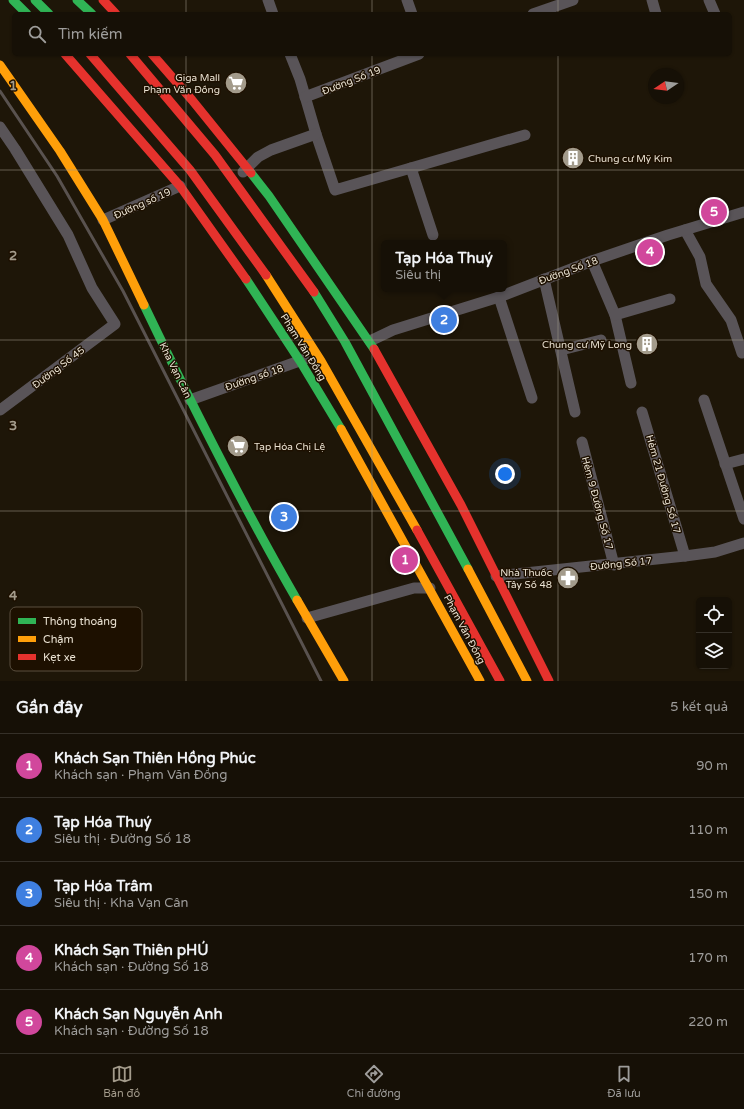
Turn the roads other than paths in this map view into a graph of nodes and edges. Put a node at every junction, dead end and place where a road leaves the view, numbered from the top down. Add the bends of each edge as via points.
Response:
1 (13, 0) edge
2 (35, 0) edge
3 (77, 0) edge
4 (103, 0) edge
5 (268, 0) edge
6 (407, 0) edge
7 (573, 0) edge
8 (652, 0) edge
9 (709, 0) edge
10 (25, 12) edge
11 (47, 12) edge
12 (90, 12) edge
13 (114, 12) edge
14 (272, 12) edge
15 (411, 12) edge
16 (539, 12) edge
17 (655, 12) edge
18 (713, 12) edge
19 (67, 56) edge
20 (92, 56) edge
21 (132, 56) edge
22 (154, 56) edge
23 (291, 56) edge
24 (414, 56) edge
25 (0, 65) edge
26 (305, 97) junction
27 (0, 127) edge
28 (316, 134) junction
29 (526, 135) dead end
30 (411, 168) junction
31 (246, 169) junction
32 (233, 179) junction
33 (180, 186) junction
34 (744, 212) edge
35 (103, 220) junction
36 (685, 230) junction
37 (433, 235) dead end
38 (592, 261) junction
39 (544, 279) junction
40 (499, 297) junction
41 (670, 299) dead end
42 (615, 315) junction
43 (601, 340) dead end
44 (370, 341) junction
45 (561, 350) junction
46 (742, 353) dead end
47 (318, 355) junction
48 (300, 361) junction
49 (631, 383) dead end
50 (532, 398) dead end
51 (190, 400) junction
52 (704, 400) dead end
53 (0, 410) edge
54 (575, 412) dead end
55 (642, 412) dead end
56 (582, 442) dead end
57 (744, 459) edge
58 (725, 464) junction
59 (744, 519) edge
60 (744, 543) edge
61 (685, 556) junction
62 (614, 565) junction
63 (485, 577) junction
64 (449, 585) junction
65 (430, 588) junction
66 (307, 618) junction
67 (344, 681) edge
68 (480, 681) edge
69 (500, 681) edge
70 (527, 681) edge
71 (549, 681) edge

1 - 10 main road
2 - 11 main road
3 - 12 main road
4 - 13 main road
5 - 14 street
6 - 15 street
7 - 16 street
8 - 17 street
9 - 18 street
19 - 33 main road, Phạm Văn Đồng
20 - 47 main road, Phạm Văn Đồng via 214,201 279,293
21 - 32 main road
22 - 31 main road
23 - 26 street
24 - 26 street, Đường Số 19
25 - 35 main road, Kha Vạn Cân via 60,151
26 - 28 street
27 - 53 street, Đường Số 45 via 68,235 92,288 115,324
28 - 30 street via 335,190
28 - 31 street via 271,150 258,157
29 - 30 street
30 - 37 street
31 - 32 street
31 - 44 main road via 269,196
32 - 63 main road via 308,282 345,342 412,463
33 - 35 street, Đường số 19
33 - 48 main road, Phạm Văn Đồng via 256,293
34 - 36 street, Đường Số 18
35 - 51 main road, Kha Vạn Cân
36 - 38 street, Đường Số 18
36 - 46 street via 700,257 706,284 731,320
38 - 39 street, Đường Số 18
38 - 42 street
39 - 40 street, Đường Số 18
39 - 45 street
40 - 44 street, Đường Số 18 via 393,330
40 - 50 street
41 - 42 street
42 - 49 street
43 - 45 street
44 - 63 main road via 461,505
45 - 54 street
47 - 48 street, Đường số 18
47 - 64 main road, Phạm Văn Đồng
48 - 51 street, Đường số 18
48 - 65 main road, Phạm Văn Đồng via 357,456
51 - 66 main road, Kha Vạn Cân via 265,545
52 - 58 street
55 - 61 street, Hẻm 21 Đường Số 17
56 - 62 street, Hẻm 9 Đường Số 17
57 - 58 street
58 - 59 street
60 - 61 street, Đường Số 17 via 715,552
61 - 62 street, Đường Số 17
62 - 63 street, Đường Số 17
63 - 70 main road via 503,636
63 - 71 main road
64 - 65 main road
64 - 69 main road, Phạm Văn Đồng
65 - 66 street via 414,588
65 - 68 main road, Phạm Văn Đồng
66 - 67 main road, Kha Vạn Cân

